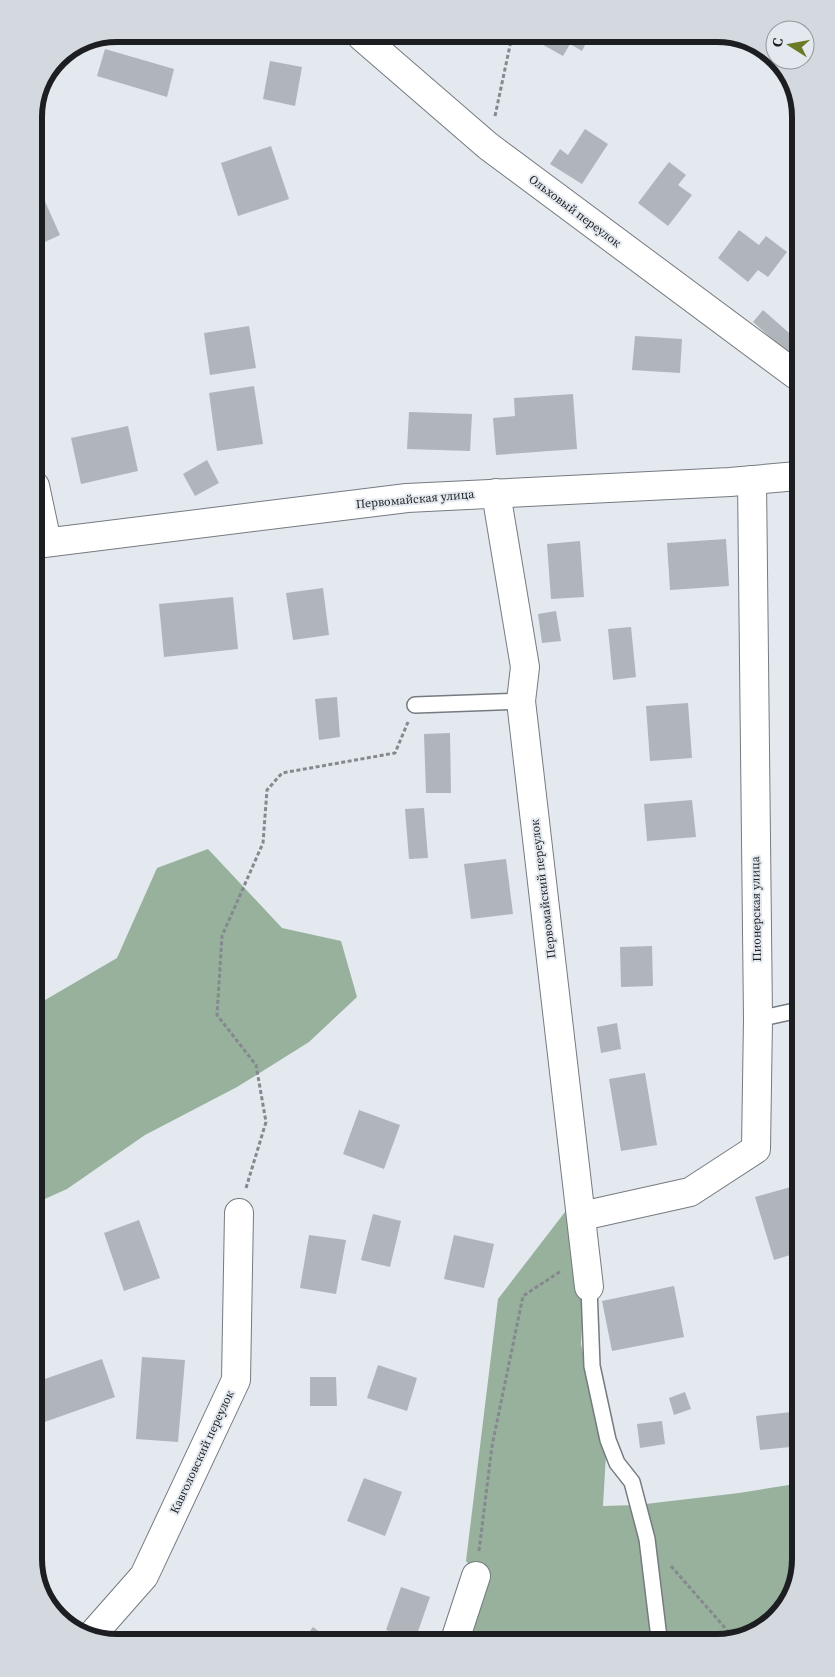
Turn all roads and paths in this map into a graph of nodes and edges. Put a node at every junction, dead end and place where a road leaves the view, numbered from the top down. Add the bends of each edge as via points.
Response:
1 (368, 42) edge
2 (511, 43) edge
3 (488, 146) junction
4 (792, 372) edge
5 (792, 476) edge
6 (752, 480) junction
7 (496, 493) junction
8 (43, 543) edge
9 (521, 701) junction
10 (415, 705) joint
11 (792, 1011) edge
12 (758, 1018) junction
13 (239, 1213) joint
14 (582, 1216) junction
15 (586, 1254) junction
16 (590, 1287) joint
17 (647, 1539) junction
18 (476, 1576) joint
19 (96, 1631) edge
20 (730, 1633) edge
21 (457, 1634) edge
22 (659, 1634) edge

1 - 3 street, Ольховый переулок
2 - 3 path
3 - 4 street, Ольховый переулок
5 - 6 street, Первомайская улица
6 - 7 street, Первомайская улица
6 - 12 street, Пионерская улица
7 - 8 street, Первомайская улица via 407,498
7 - 9 street, Первомайский переулок via 525,667
9 - 10 lane
9 - 14 street, Первомайский переулок
10 - 13 path via 395,753 282,773 266,790 263,843 222,936 217,1015 256,1065 266,1122
11 - 12 lane
12 - 14 street, Пионерская улица via 756,1149 690,1192
13 - 19 street, Кавголовский переулок via 236,1380 144,1576
14 - 15 street, Первомайский переулок
15 - 16 street, Первомайский переулок
15 - 18 path via 523,1296 492,1446
16 - 17 lane via 592,1366 608,1440 617,1464 632,1482
17 - 20 path
17 - 22 lane
18 - 21 street

